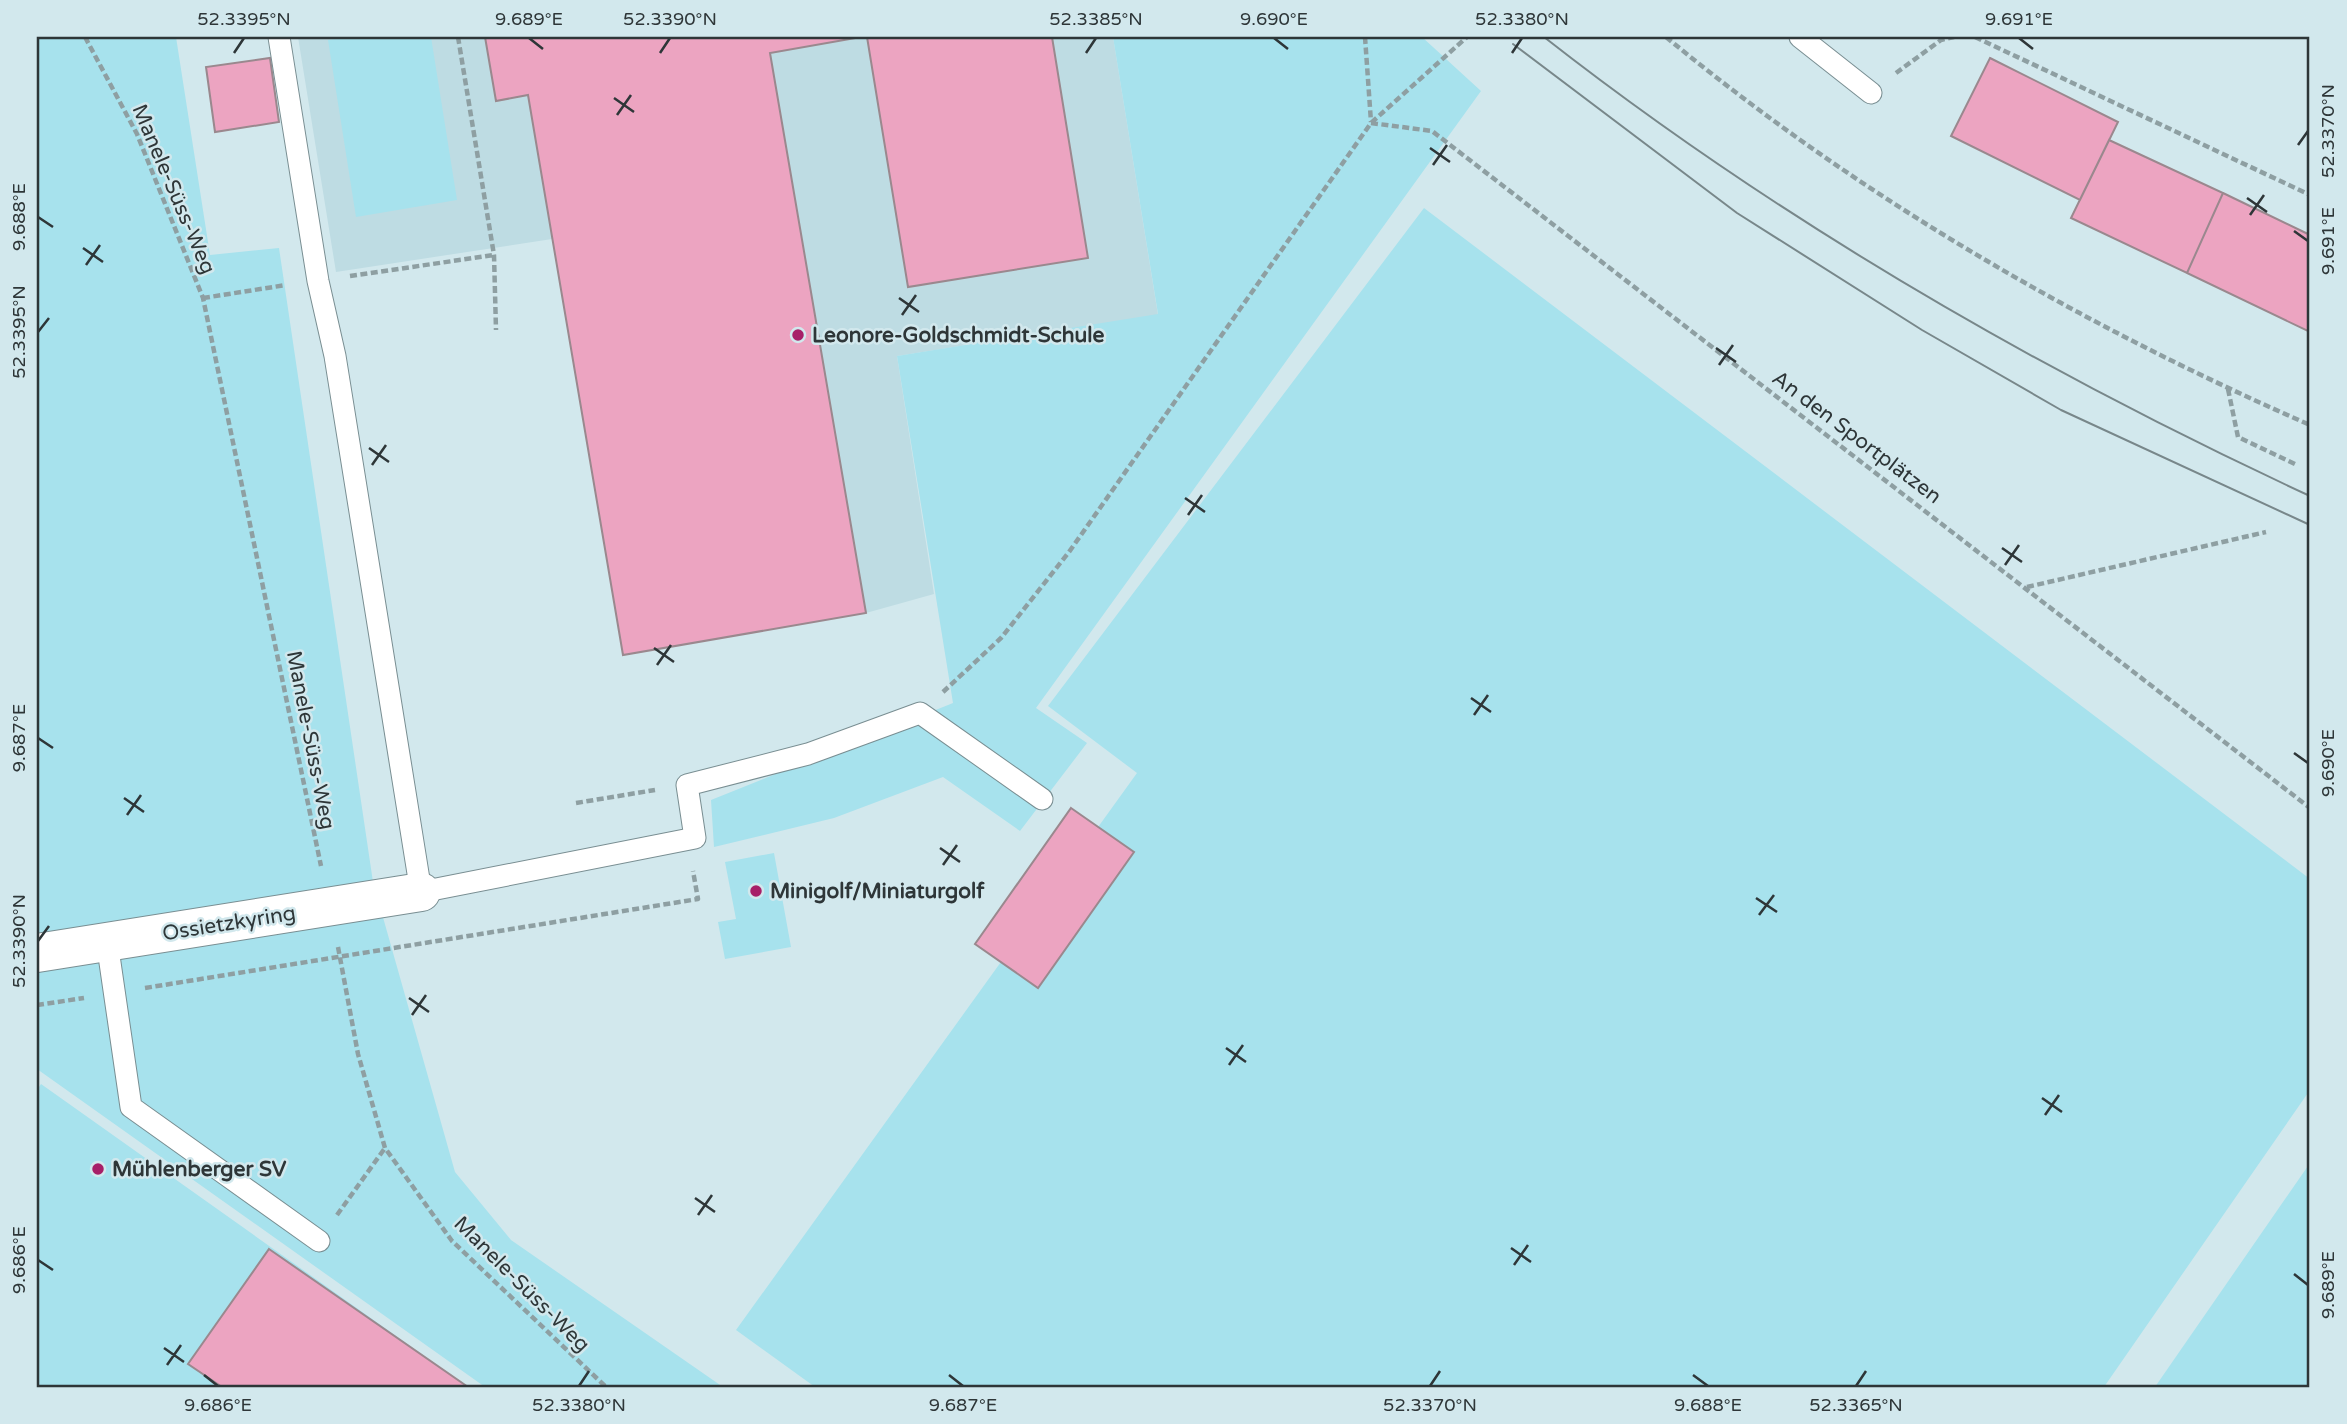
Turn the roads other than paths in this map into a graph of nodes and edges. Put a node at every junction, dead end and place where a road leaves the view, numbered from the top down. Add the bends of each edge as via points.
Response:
1 (279, 37) edge
2 (1800, 37) edge
3 (1871, 93) road end
4 (1042, 799) dead end
5 (421, 892) junction
6 (107, 942) junction
7 (37, 953) edge
8 (318, 1241) road end

1 - 5 lane
2 - 3 lane
4 - 5 lane via 920,713 808,754 687,785 695,838
5 - 6 street, Ossietzkyring
6 - 7 street, Ossietzkyring
6 - 8 lane via 131,1107

